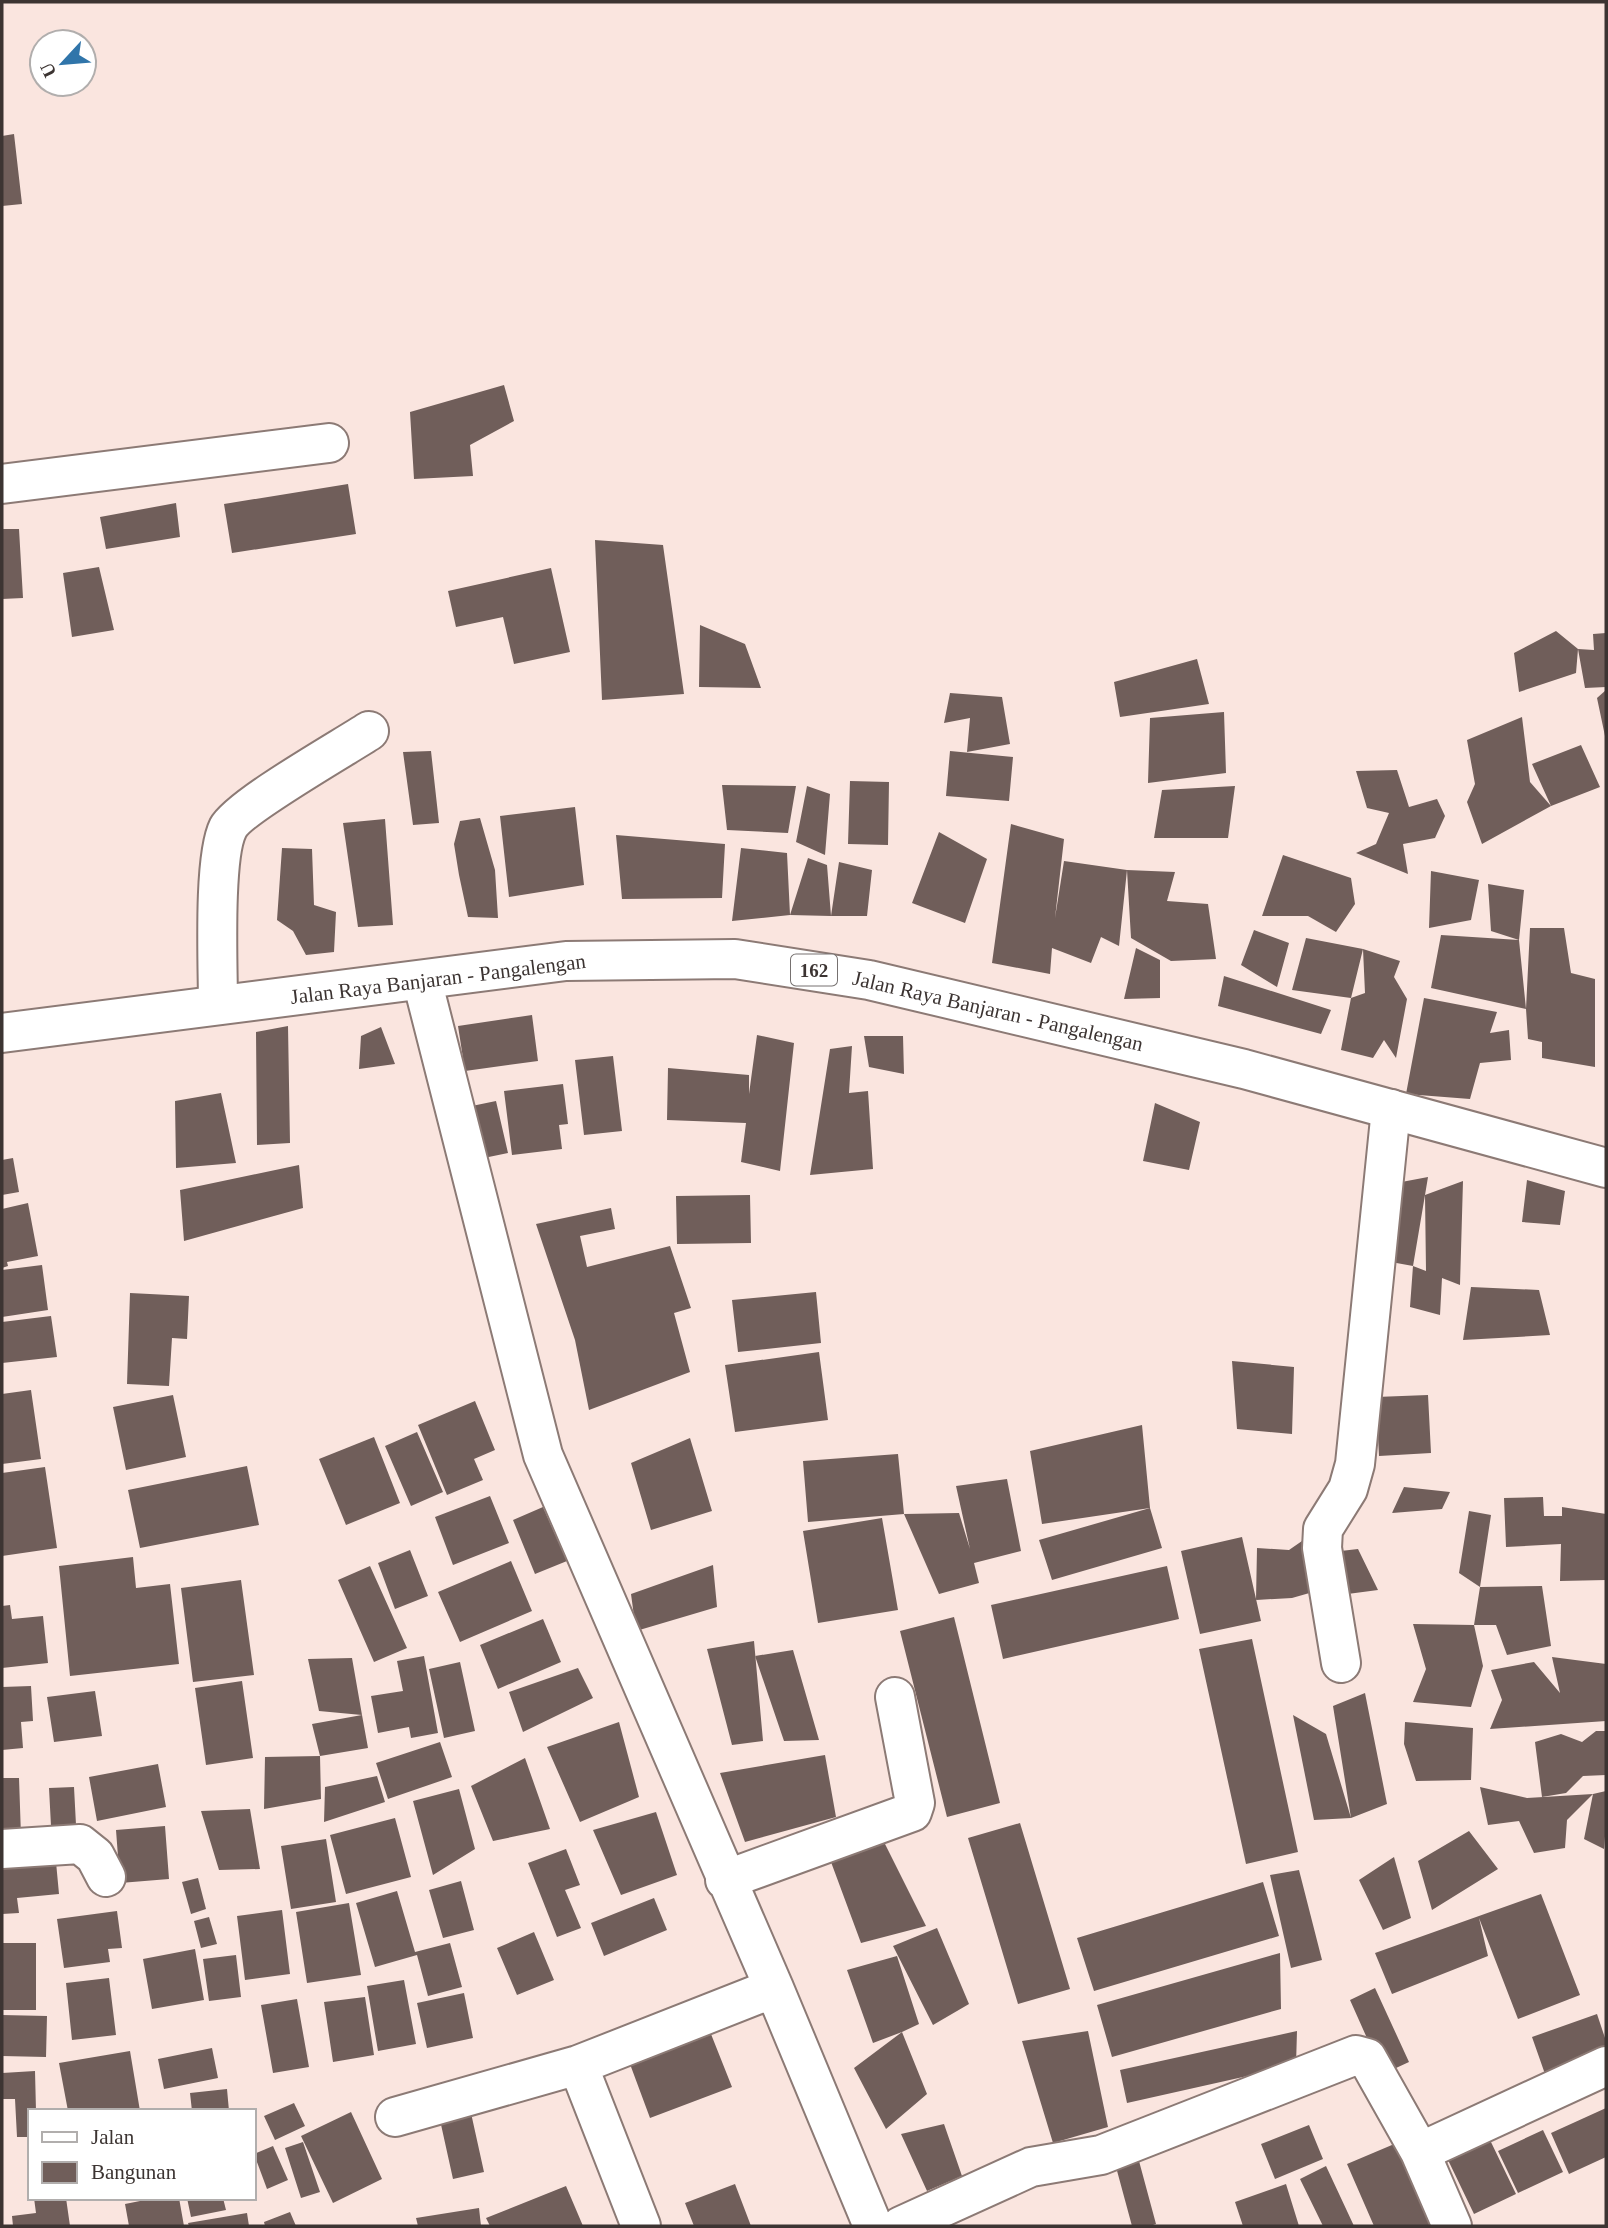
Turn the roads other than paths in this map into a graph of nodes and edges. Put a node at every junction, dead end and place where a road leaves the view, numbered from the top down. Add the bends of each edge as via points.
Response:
1 (329, 443) dead end
2 (2, 484) edge
3 (369, 731) dead end
4 (422, 980) junction
5 (218, 1005) junction
6 (2, 1033) edge
7 (1391, 1109) junction
8 (1606, 1168) edge
9 (1341, 1663) dead end
10 (895, 1698) dead end
11 (2, 1849) edge
12 (106, 1877) dead end
13 (725, 1880) junction
14 (774, 1988) junction
15 (578, 2065) junction
16 (1606, 2066) edge
17 (395, 2117) dead end
18 (1420, 2152) junction
19 (641, 2226) edge
20 (873, 2226) edge
21 (901, 2226) edge
22 (1452, 2226) edge

1 - 2 street
3 - 5 street via 248,808 228,827 220,856
4 - 5 street, Jalan Raya Banjaran - Pangalengan / 162
4 - 7 street, Jalan Raya Banjaran - Pangalengan / 162 via 566,961 735,959 797,967 870,980 1244,1069
4 - 13 street via 543,1455
5 - 6 street, Jalan Raya Banjaran - Pangalengan / 162
7 - 8 street, Jalan Raya Banjaran - Pangalengan / 162
7 - 9 street via 1355,1464 1348,1489 1323,1529 1322,1548
10 - 13 street via 915,1803 912,1812
11 - 12 street via 80,1844 95,1856
13 - 14 street
14 - 15 street
14 - 20 street
15 - 17 street
15 - 19 street
16 - 18 street
18 - 21 street via 1367,2058 1356,2056 1101,2155 1031,2167
18 - 22 street

